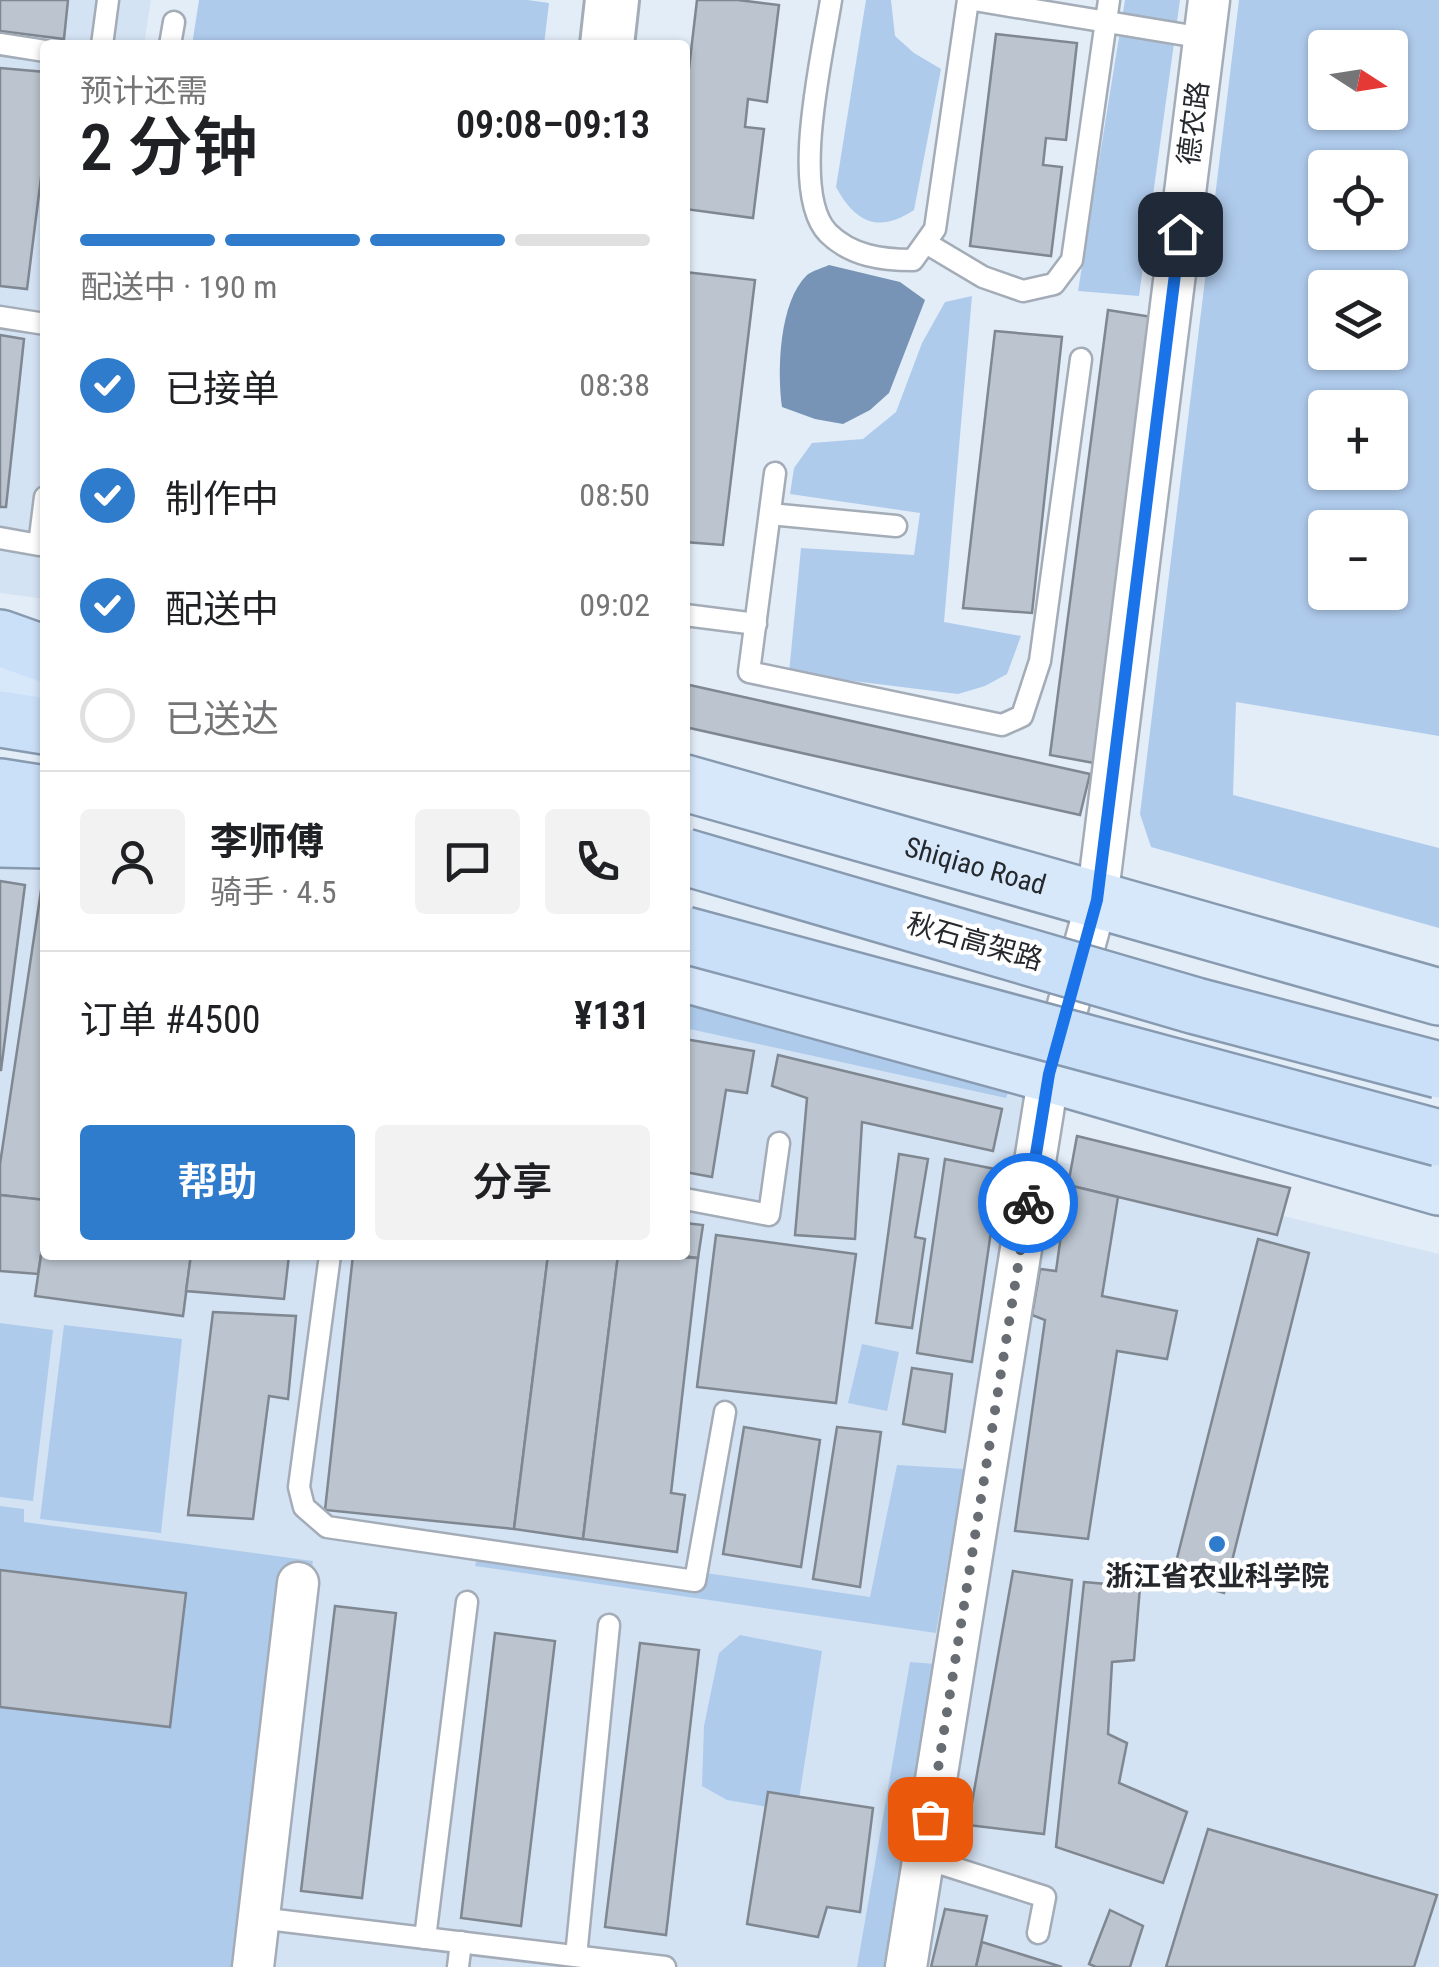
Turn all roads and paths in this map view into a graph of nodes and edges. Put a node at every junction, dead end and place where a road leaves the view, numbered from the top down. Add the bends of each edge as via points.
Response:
1 (108, 0) edge
2 (612, 0) edge
3 (830, 0) edge
4 (971, 0) edge
5 (1109, 0) edge
6 (1206, 19) edge
7 (174, 22) dead end
8 (1105, 22) junction
9 (103, 40) edge
10 (171, 40) edge
11 (607, 40) edge
12 (0, 44) edge
13 (40, 50) edge
14 (926, 242) junction
15 (0, 317) edge
16 (40, 323) edge
17 (1081, 359) dead end
18 (775, 473) dead end
19 (770, 514) junction
20 (896, 526) dead end
21 (40, 537) edge
22 (0, 538) edge
23 (690, 616) edge
24 (756, 624) junction
25 (0, 638) edge
26 (40, 652) edge
27 (0, 672) edge
28 (40, 678) edge
29 (0, 719) edge
30 (40, 725) edge
31 (690, 784) edge
32 (0, 787) edge
33 (40, 793) edge
34 (0, 839) edge
35 (40, 840) edge
36 (0, 848) edge
37 (40, 852) edge
38 (690, 858) edge
39 (1097, 900) junction
40 (690, 937) edge
41 (690, 975) edge
42 (1439, 997) edge
43 (1439, 1070) edge
44 (1049, 1074) junction
45 (1439, 1138) edge
46 (779, 1143) dead end
47 (1439, 1187) edge
48 (690, 1200) edge
49 (329, 1260) edge
50 (725, 1412) dead end
51 (298, 1584) dead end
52 (467, 1602) dead end
53 (609, 1625) dead end
54 (923, 1858) junction
55 (259, 1918) junction
56 (1038, 1933) dead end
57 (425, 1938) junction
58 (461, 1942) junction
59 (576, 1956) junction
60 (617, 1964) edge
61 (254, 1967) edge
62 (458, 1967) edge
63 (665, 1967) edge
64 (906, 1967) edge

1 - 9 lane
2 - 11 street
3 - 14 lane via 809,151 811,199 826,232 856,252 913,260
4 - 8 lane
4 - 14 lane via 936,229
5 - 8 lane
6 - 8 lane
6 - 39 street, 德农路
7 - 10 lane
8 - 14 lane via 1072,260 1054,284 1022,291 982,277
12 - 13 lane
15 - 16 lane
17 - 24 lane via 1040,661 1022,716 1002,725 749,672
18 - 19 lane
19 - 20 lane
19 - 24 lane
21 - 22 lane via 39,545
23 - 24 lane
25 - 26 highway
27 - 28 main road
29 - 30 highway
31 - 39 main road, Shiqiao Road
32 - 33 highway
34 - 35 highway
36 - 37 main road
38 - 43 highway, 秋石高架路, bridge
39 - 42 main road, Shiqiao Road
39 - 44 street, 德农路
40 - 45 highway, bridge
41 - 44 main road
44 - 47 main road
44 - 54 street, 德农路
46 - 48 lane via 769,1215
49 - 50 lane via 299,1487 304,1507 327,1527 695,1581
51 - 55 street
52 - 57 lane
53 - 59 lane
54 - 56 lane via 1046,1897
54 - 64 street, 德农路
55 - 57 lane
55 - 61 street
57 - 58 lane
58 - 59 lane
58 - 62 lane
59 - 60 lane
60 - 63 lane

